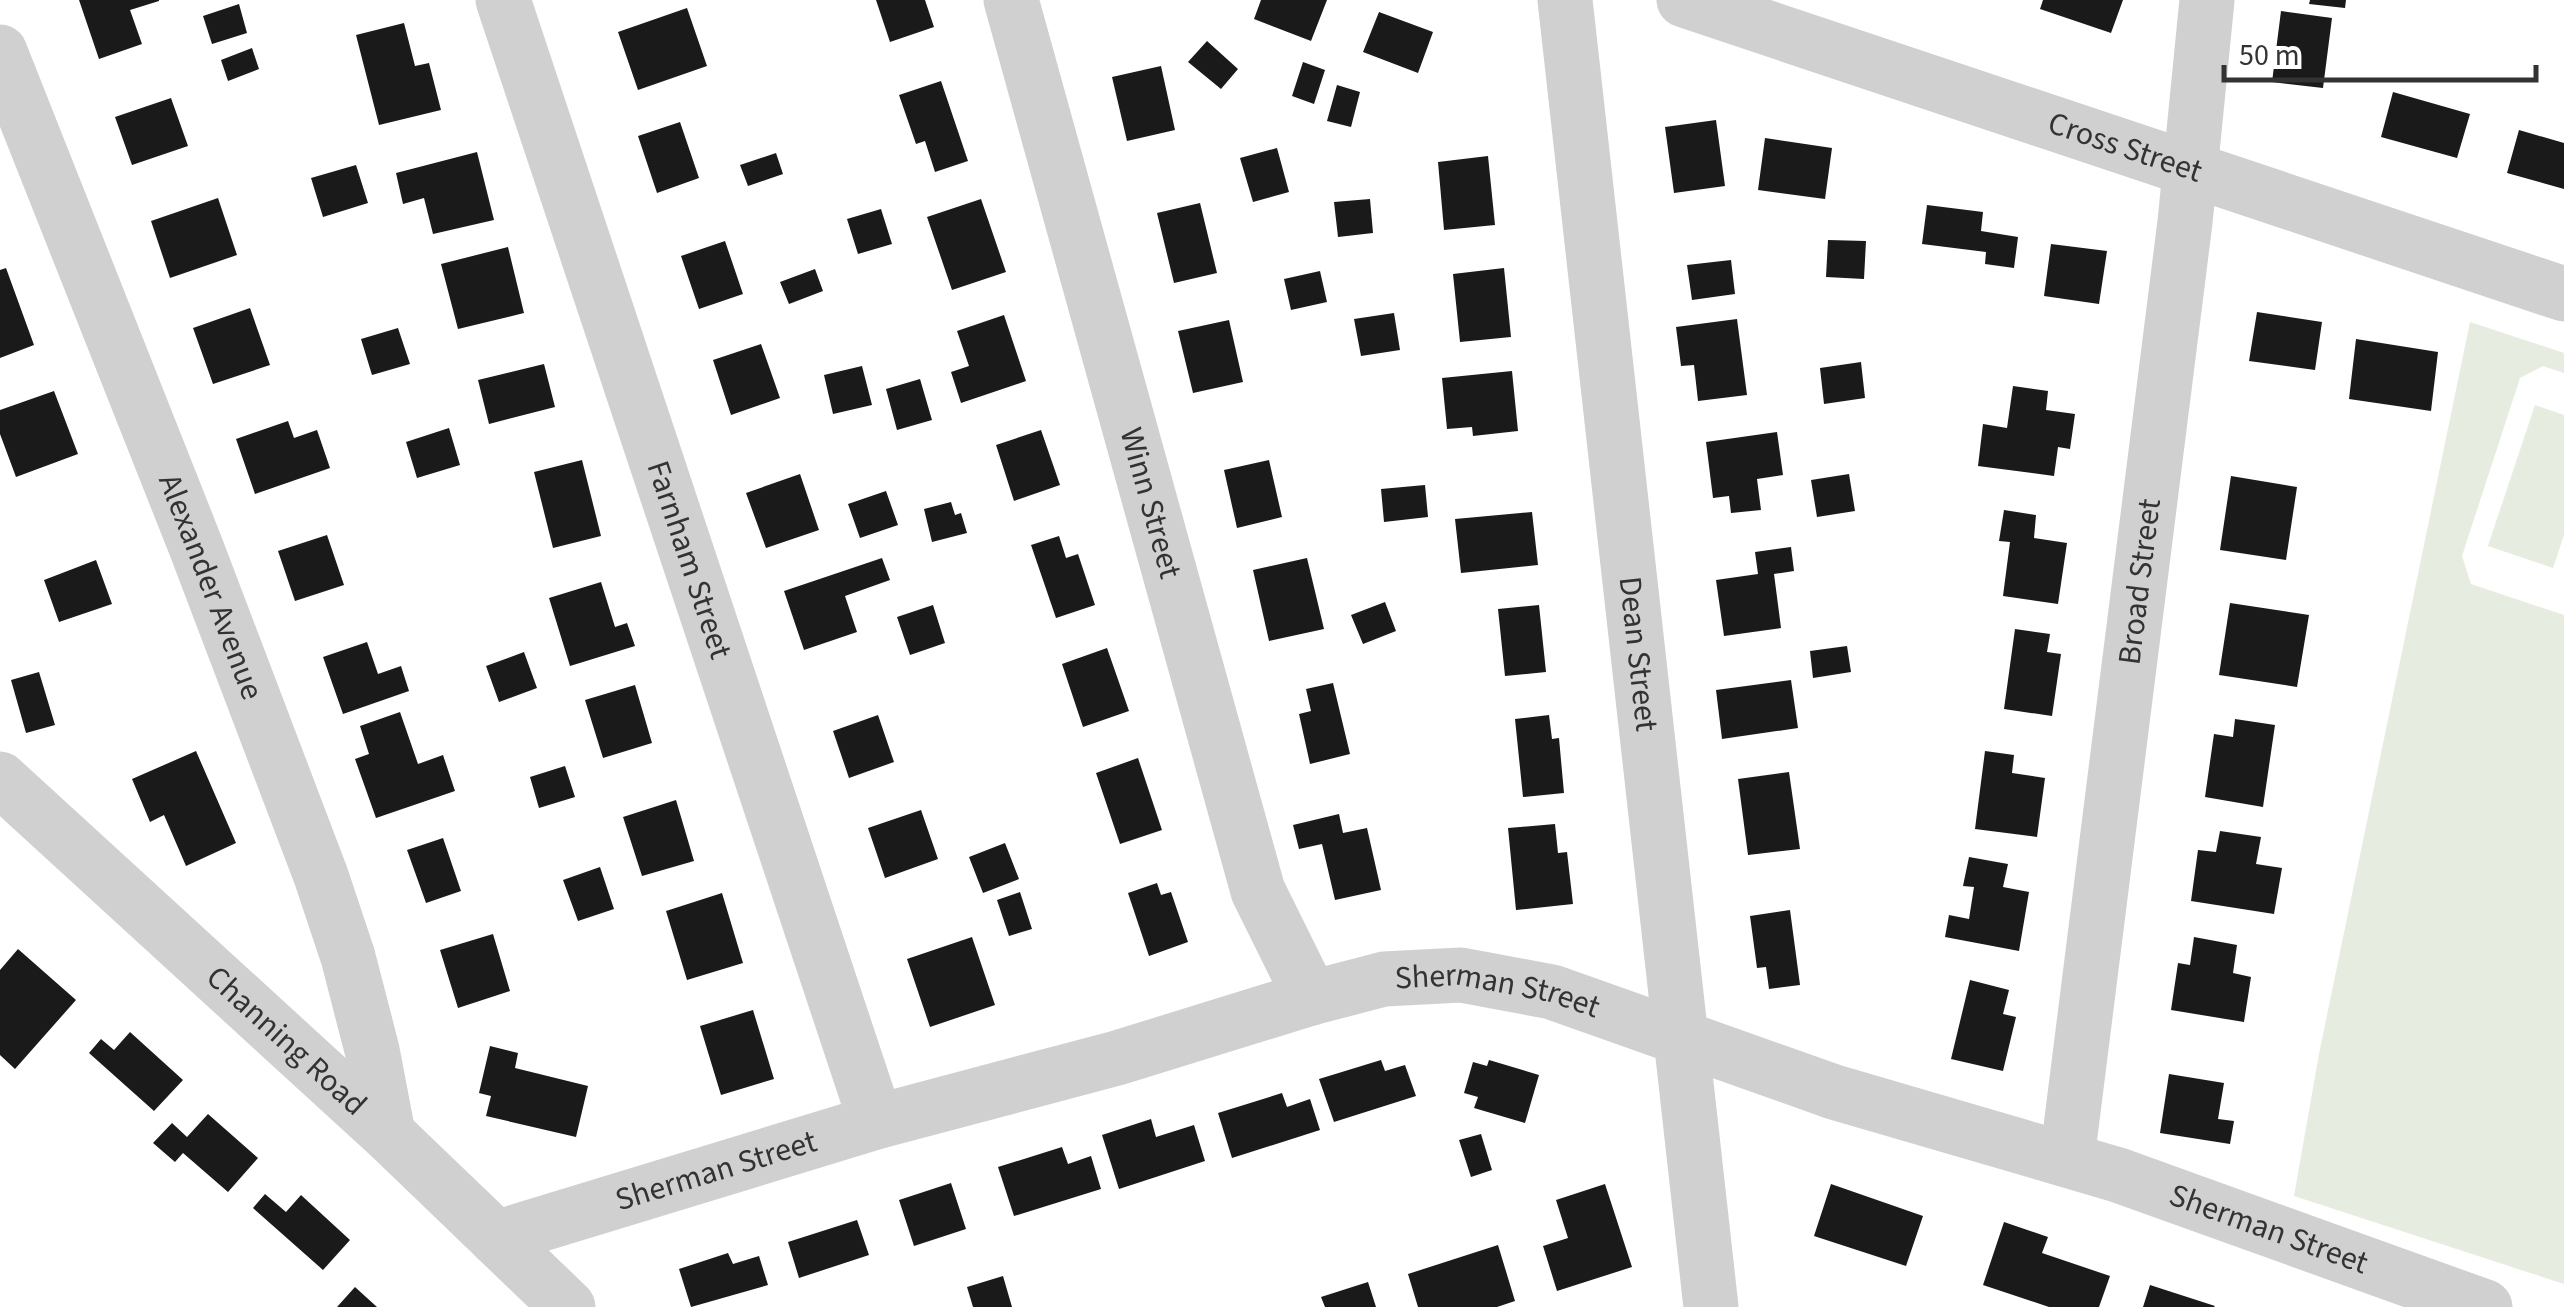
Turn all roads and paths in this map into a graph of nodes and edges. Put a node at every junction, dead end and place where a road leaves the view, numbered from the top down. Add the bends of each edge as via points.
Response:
1 (504, 0) edge
2 (1011, 0) edge
3 (1565, 0) edge
4 (1684, 0) edge
5 (2207, 0) edge
6 (0, 52) edge
7 (2191, 172) junction
8 (2564, 294) edge
9 (0, 779) edge
10 (1311, 998) junction
11 (1679, 1038) junction
12 (876, 1122) junction
13 (388, 1134) junction
14 (2067, 1160) junction
15 (496, 1238) junction
16 (568, 1307) edge
17 (1711, 1307) edge
18 (2486, 1307) edge

1 - 12 street, Farnham Street
2 - 10 street, Winn Street via 1258,891
3 - 11 street, Dean Street
4 - 7 street, Cross Street
5 - 7 street, Broad Street
6 - 13 street, Alexander Avenue via 322,876 372,1050
7 - 8 street, Cross Street
7 - 14 street, Broad Street
9 - 13 street, Channing Road
10 - 11 street, Sherman Street via 1384,979 1462,975 1552,992
10 - 12 street, Sherman Street
11 - 14 street, Sherman Street via 1834,1092
11 - 17 street, Dean Street
12 - 15 street, Sherman Street
13 - 15 street, Channing Road
14 - 18 street, Sherman Street
15 - 16 street, Channing Road

